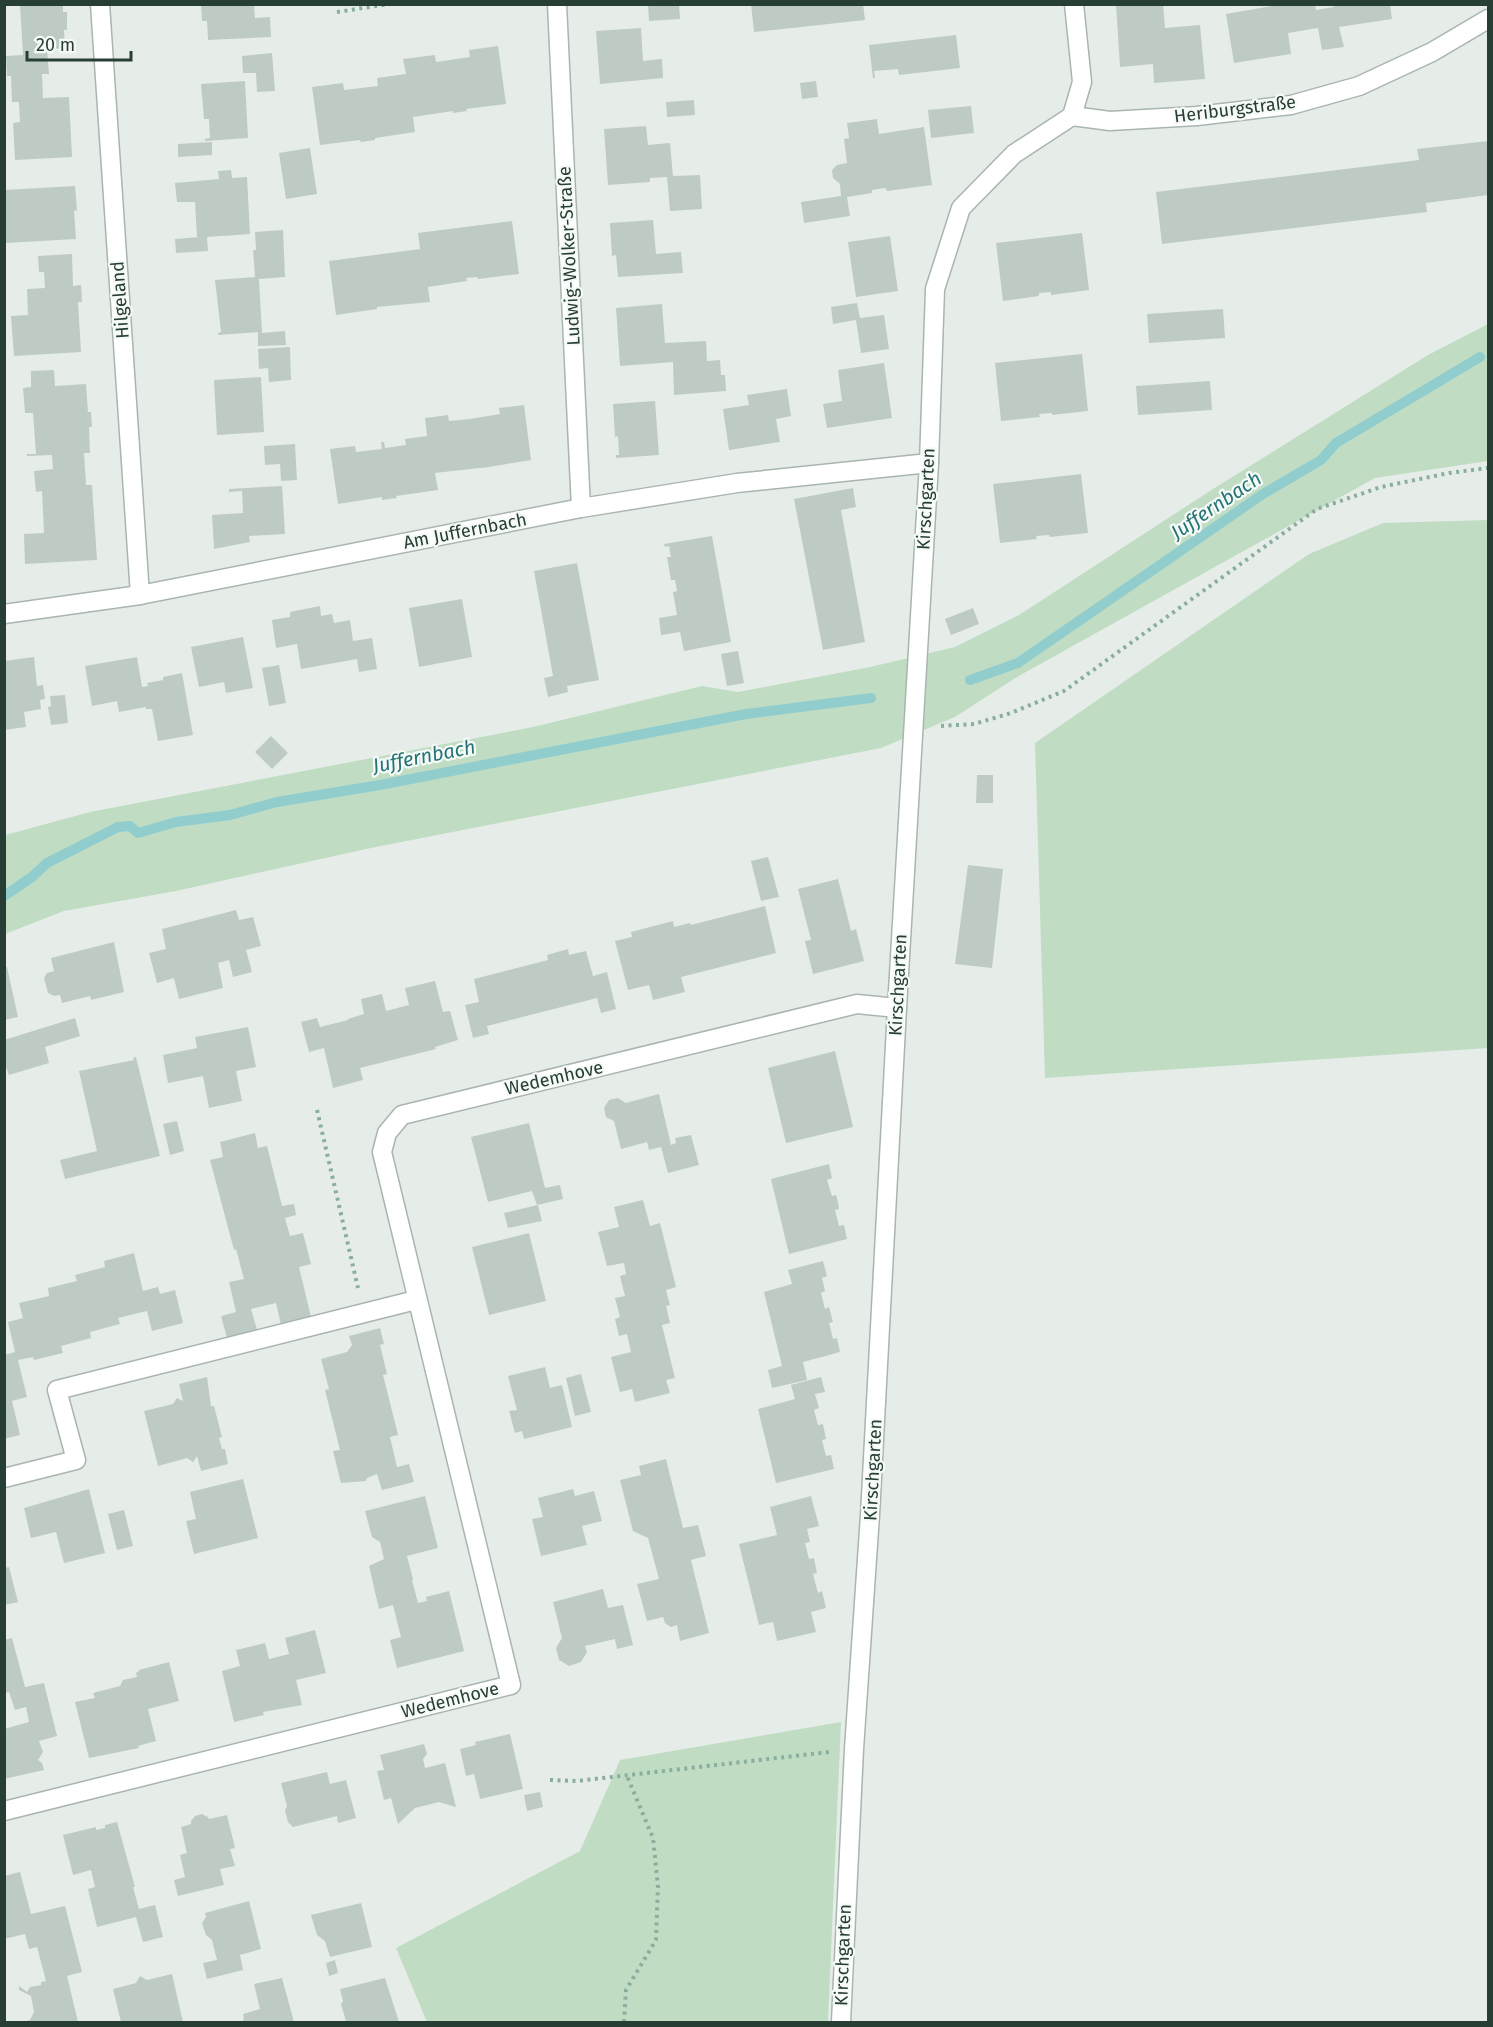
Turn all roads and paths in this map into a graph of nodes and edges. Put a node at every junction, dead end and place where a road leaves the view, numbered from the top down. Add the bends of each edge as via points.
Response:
1 (100, 4) edge
2 (388, 4) edge
3 (557, 4) edge
4 (1074, 4) edge
5 (337, 12) dead end
6 (1488, 19) edge
7 (1072, 116) junction
8 (929, 463) junction
9 (1488, 468) edge
10 (581, 508) junction
11 (140, 595) junction
12 (4, 614) edge
13 (913, 726) junction
14 (897, 1008) junction
15 (317, 1110) dead end
16 (416, 1300) junction
17 (364, 1312) junction
18 (4, 1478) edge
19 (854, 1749) junction
20 (627, 1776) junction
21 (549, 1780) dead end
22 (4, 1811) edge
23 (624, 2022) edge
24 (841, 2022) edge

1 - 11 street, Hilgeland
2 - 5 path
3 - 10 street, Ludwig-Wolker-Straße
4 - 7 street via 1082,82
6 - 7 street, Heriburgstraße via 1432,52 1359,86 1291,105 1110,121
7 - 8 street, Kirschgarten via 1014,154 961,208 935,289
8 - 10 street, Am Juffernbach via 737,483
8 - 13 street, Kirschgarten
9 - 13 path via 1381,488 1317,510 1064,691 974,724
10 - 11 street, Am Juffernbach
11 - 12 street, Am Juffernbach
13 - 14 street, Kirschgarten
14 - 16 street, Wedemhove via 857,1004 402,1114 387,1133 382,1152
14 - 19 street, Kirschgarten
15 - 17 path
16 - 17 street
16 - 22 street, Wedemhove via 511,1685
17 - 18 street via 57,1390 76,1460
19 - 20 path
19 - 24 street, Kirschgarten
20 - 21 path
20 - 23 path via 653,1838 657,1887 656,1940 626,1990

